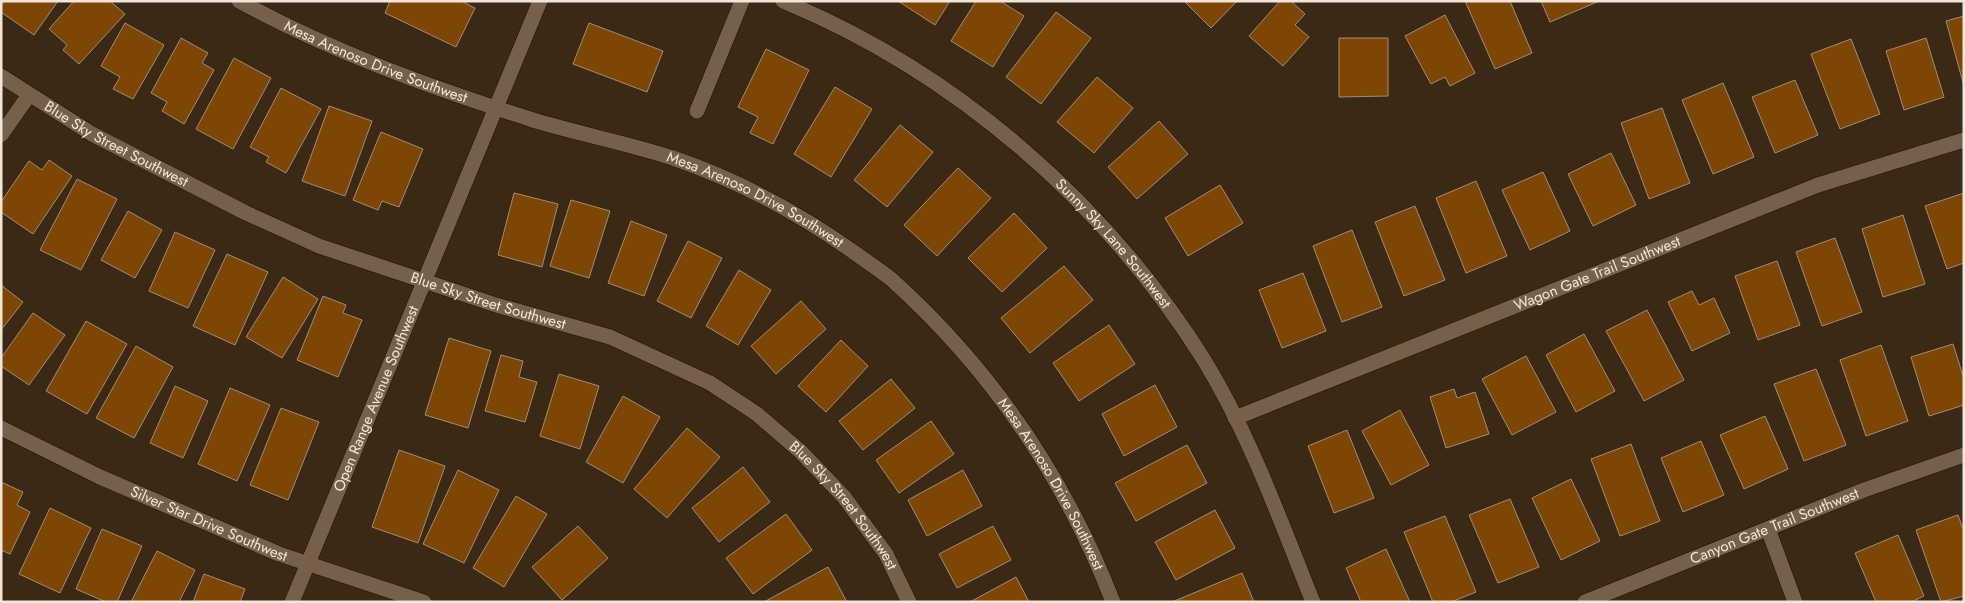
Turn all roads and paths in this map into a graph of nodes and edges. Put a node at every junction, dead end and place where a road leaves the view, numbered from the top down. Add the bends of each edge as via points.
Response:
1 (239, 1) edge
2 (540, 1) edge
3 (742, 1) edge
4 (783, 1) edge
5 (1, 76) edge
6 (29, 95) junction
7 (496, 107) junction
8 (696, 111) dead end
9 (1, 135) edge
10 (1964, 140) edge
11 (425, 283) junction
12 (1235, 418) junction
13 (1, 428) edge
14 (1964, 455) edge
15 (1768, 530) junction
16 (307, 564) junction
17 (292, 602) edge
18 (424, 602) edge
19 (909, 602) edge
20 (1113, 602) edge
21 (1313, 602) edge
22 (1585, 602) edge
23 (1795, 602) edge

1 - 7 street, Mesa Arenoso Drive Southwest via 327,44
2 - 7 street, Open Range Avenue Southwest
3 - 8 street
4 - 12 street, Sunny Sky Lane Southwest via 863,38 900,60 974,109 1055,177 1135,264 1172,313 1205,361
5 - 6 street, Blue Sky Street Southwest
6 - 9 street
6 - 11 street, Blue Sky Street Southwest via 92,134 246,213 319,246
7 - 11 street, Open Range Avenue Southwest
7 - 20 street, Mesa Arenoso Drive Southwest via 672,158 751,190 830,235 889,278 942,329 1028,436 1067,500
10 - 12 street, Wagon Gate Trail Southwest via 1818,185
11 - 16 street, Open Range Avenue Southwest
11 - 19 street, Blue Sky Street Southwest via 610,337 710,383 756,414 802,452 844,496 886,554
12 - 21 street, Sunny Sky Lane Southwest via 1261,472
13 - 16 street, Silver Star Drive Southwest via 177,512
14 - 15 street, Canyon Gate Trail Southwest via 1864,490
15 - 22 street, Canyon Gate Trail Southwest
15 - 23 street
16 - 17 street, Open Range Avenue Southwest
16 - 18 street, Silver Star Drive Southwest

